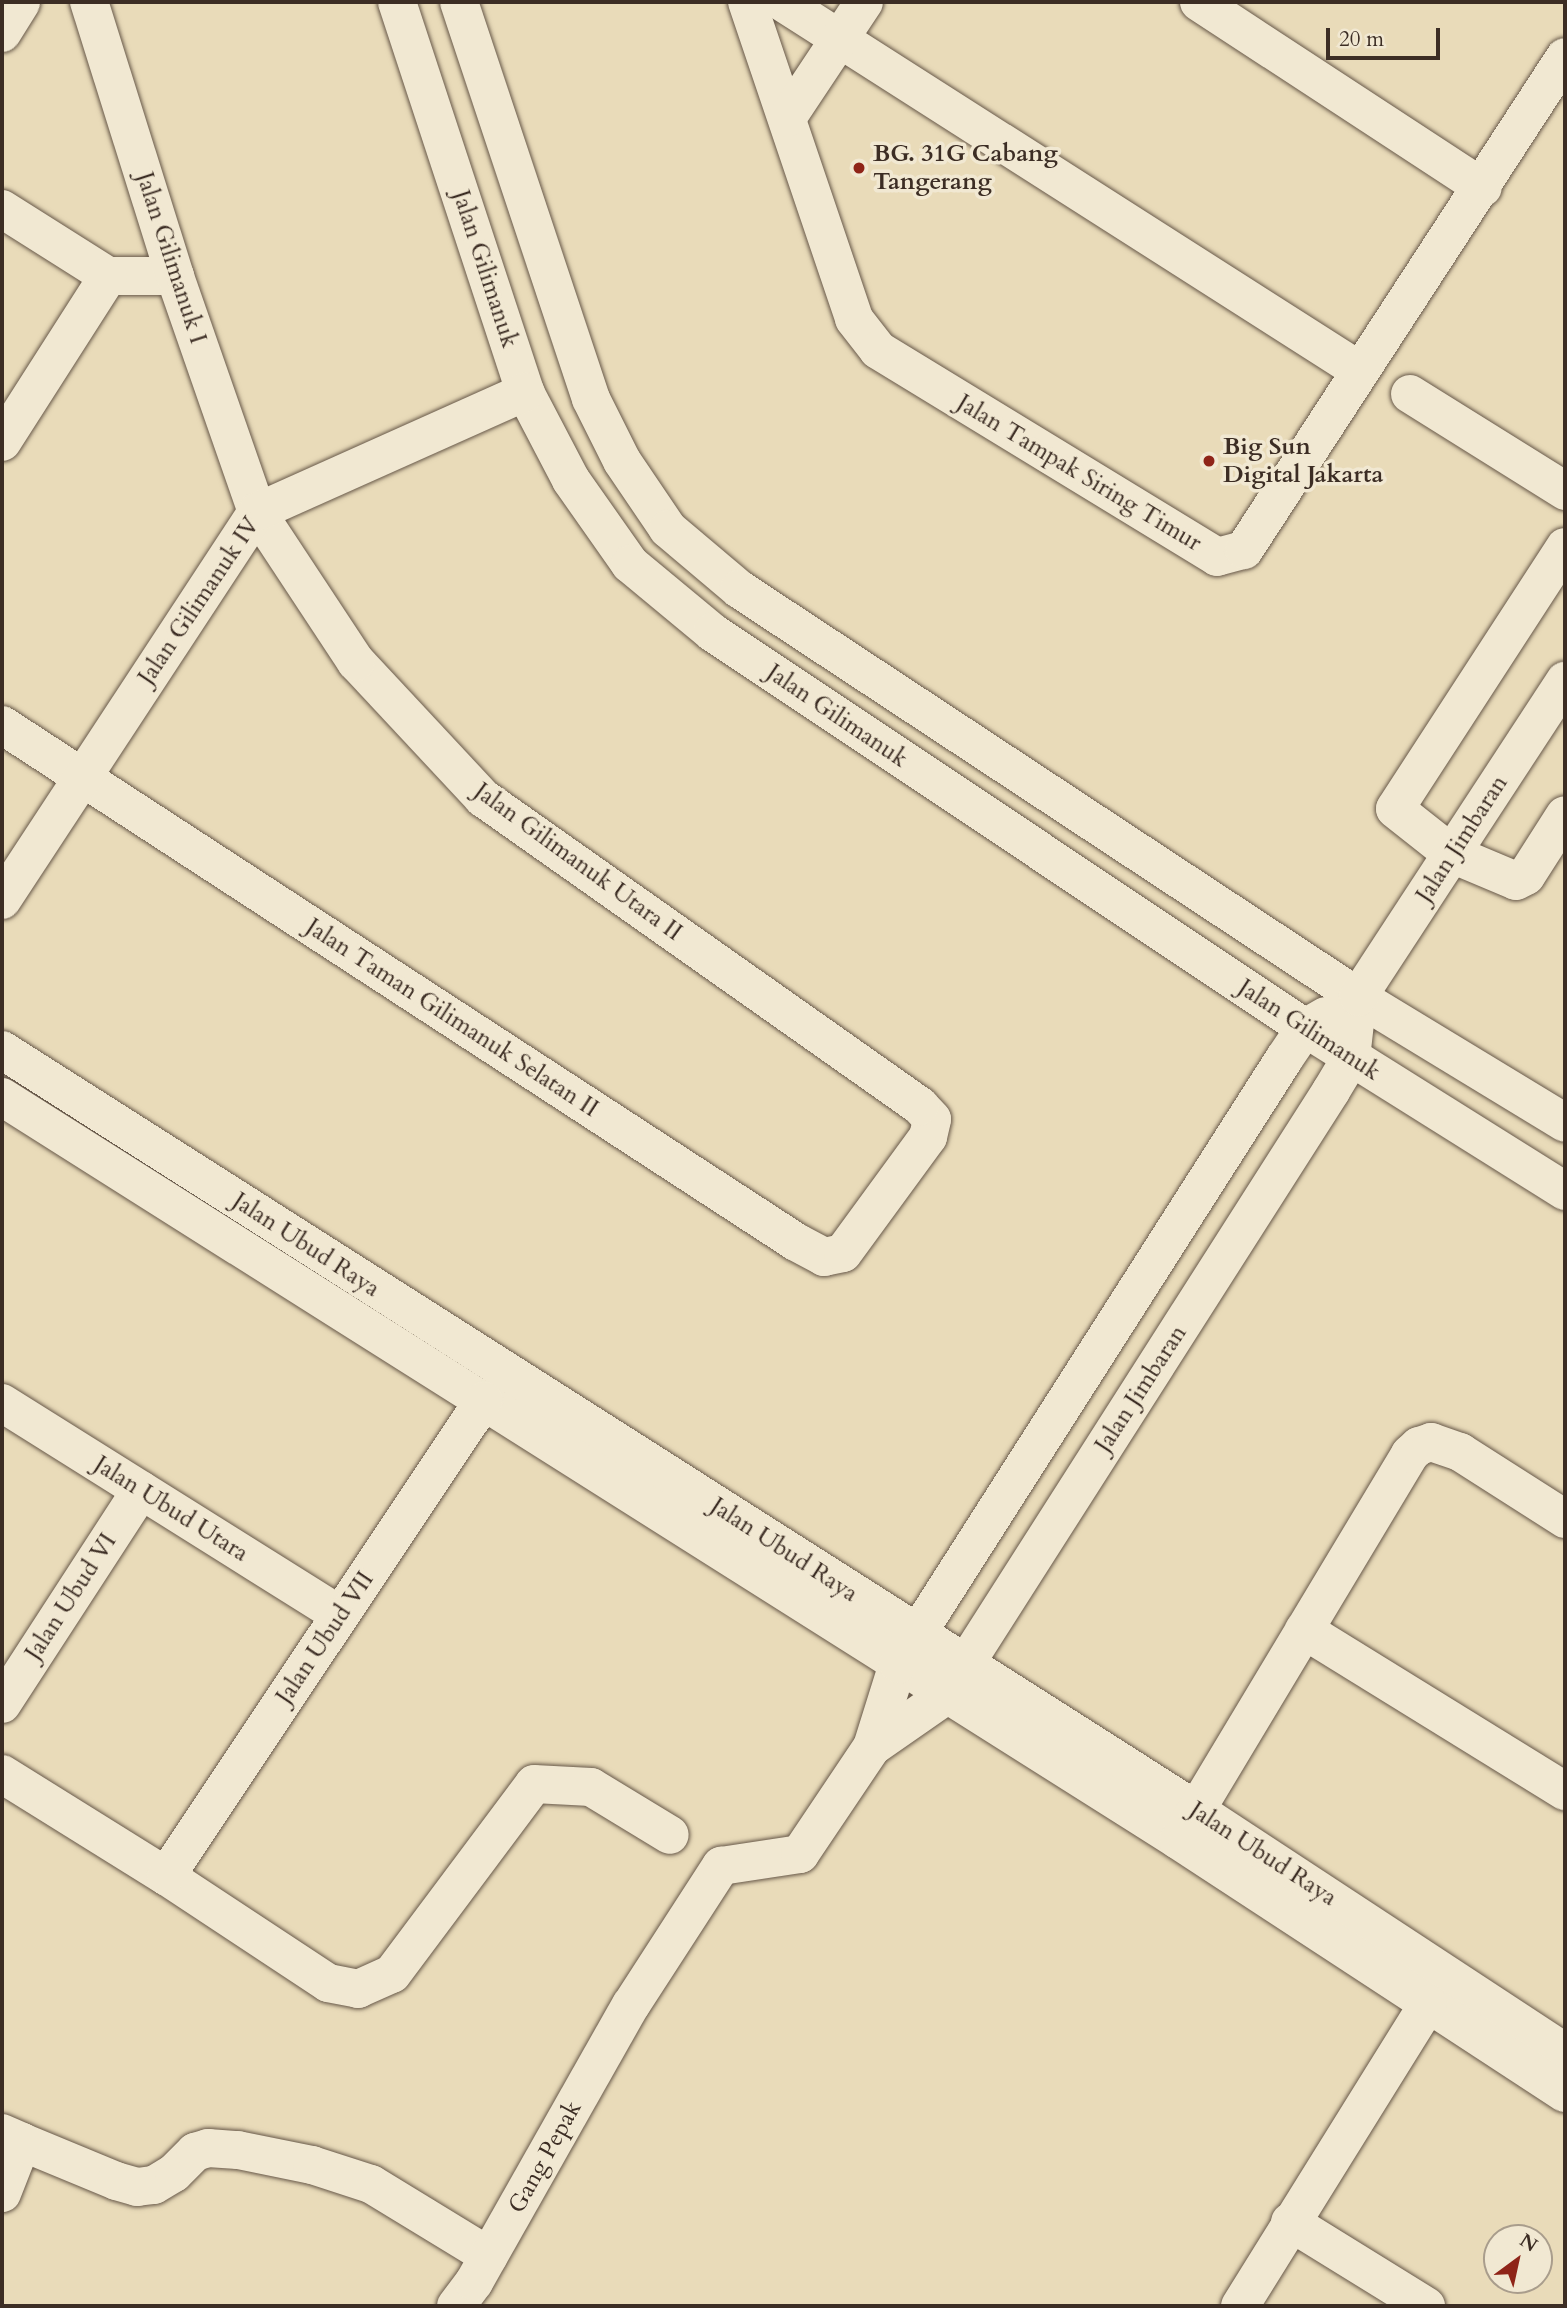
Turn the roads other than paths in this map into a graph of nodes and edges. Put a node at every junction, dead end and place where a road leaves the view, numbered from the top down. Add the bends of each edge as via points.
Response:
1 (21, 2) edge
2 (89, 2) edge
3 (397, 2) edge
4 (459, 2) edge
5 (747, 2) edge
6 (782, 2) edge
7 (864, 2) edge
8 (1199, 2) edge
9 (2, 33) edge
10 (840, 38) junction
11 (1565, 57) edge
12 (787, 118) junction
13 (1483, 188) junction
14 (2, 209) edge
15 (108, 276) junction
16 (175, 276) junction
17 (1360, 371) junction
18 (525, 392) junction
19 (1410, 394) dead end
20 (2, 442) edge
21 (1565, 491) edge
22 (257, 512) junction
23 (1565, 547) edge
24 (1565, 681) edge
25 (2, 725) edge
26 (82, 778) junction
27 (1565, 815) edge
28 (1452, 855) junction
29 (2, 900) edge
30 (1358, 997) junction
31 (1305, 1028) junction
32 (2, 1050) edge
33 (1350, 1058) junction
34 (1279, 1067) junction
35 (2, 1097) edge
36 (1327, 1098) junction
37 (1565, 1123) edge
38 (1565, 1191) edge
39 (824, 1257) joint
40 (484, 1400) junction
41 (2, 1403) edge
42 (141, 1490) junction
43 (1565, 1519) edge
44 (340, 1615) junction
45 (858, 1618) junction
46 (1304, 1630) junction
47 (908, 1649) junction
48 (955, 1680) junction
49 (2, 1704) edge
50 (872, 1746) junction
51 (2, 1774) edge
52 (1565, 1791) edge
53 (1187, 1825) junction
54 (670, 1835) dead end
55 (166, 1876) junction
56 (1428, 2004) junction
57 (631, 2005) joint
58 (1565, 2052) edge
59 (1565, 2093) edge
60 (12, 2137) edge
61 (2, 2193) edge
62 (1290, 2222) junction
63 (489, 2256) junction
64 (456, 2306) edge
65 (1240, 2306) edge
66 (1426, 2306) edge

1 - 9 street
2 - 16 street, Jalan Gilimanuk I
3 - 18 street, Jalan Gilimanuk
4 - 30 street, Jalan Gilimanuk via 591,399 622,461 668,528 739,589
5 - 12 street, Jalan Tampak Siring Timur
6 - 10 street
7 - 10 street
8 - 13 street
10 - 12 street
10 - 17 street
11 - 13 street, Jalan Tampak Siring Timur
12 - 17 street, Jalan Tampak Siring Timur via 854,319 878,350 1217,557 1244,550
13 - 17 street, Jalan Tampak Siring Timur
14 - 15 street
15 - 16 street
15 - 20 street
16 - 22 street, Jalan Gilimanuk I
18 - 22 street, Jalan Gilimanuk IV
18 - 31 street, Jalan Gilimanuk via 571,480 630,564 712,632
19 - 21 street
22 - 26 street, Jalan Gilimanuk IV
22 - 39 street, Jalan Gilimanuk Utara II via 356,662 482,798 920,1106 932,1119 928,1137 843,1253
23 - 28 street via 1395,809
24 - 28 street, Jalan Jimbaran
25 - 26 street, Jalan Taman Gilimanuk Selatan II
26 - 29 street, Jalan Gilimanuk IV
26 - 39 street, Jalan Taman Gilimanuk Selatan II
27 - 28 street via 1522,879 1510,880
28 - 30 street, Jalan Jimbaran
30 - 31 street, Jalan Jimbaran
30 - 33 street, Jalan Jimbaran
30 - 37 street, Jalan Gilimanuk
31 - 33 street, Jalan Gilimanuk
31 - 34 street, Jalan Jimbaran
32 - 45 street, Jalan Ubud Raya
33 - 36 street, Jalan Jimbaran
33 - 38 street, Jalan Gilimanuk
34 - 36 street
34 - 47 street, Jalan Jimbaran
35 - 40 street, Jalan Ubud Raya
36 - 48 street, Jalan Jimbaran
40 - 44 street, Jalan Ubud VII
40 - 45 street, Jalan Ubud Raya
41 - 42 street, Jalan Ubud Utara
42 - 44 street, Jalan Ubud Utara
42 - 49 street, Jalan Ubud VI
43 - 46 street via 1460,1452 1432,1443 1419,1446
44 - 55 street, Jalan Ubud VII
45 - 47 street, Jalan Ubud Raya
46 - 52 street
46 - 53 street
47 - 48 street, Jalan Ubud Raya
47 - 50 street, Jalan Jimbaran
48 - 50 street, Jalan Jimbaran
48 - 53 street, Jalan Ubud Raya
50 - 57 street, Jalan Jimbaran via 800,1854 721,1866
51 - 55 street
53 - 56 street, Jalan Ubud Raya
53 - 58 street, Jalan Ubud Raya
54 - 55 street via 591,1787 534,1784 392,1974 358,1989 328,1983
56 - 59 street, Jalan Ubud Raya
56 - 62 street
57 - 63 street, Gang Pepak
60 - 61 street
60 - 63 street via 137,2187 154,2185 195,2152 208,2148 312,2165 371,2185
62 - 65 street
62 - 66 street
63 - 64 street, Gang Pepak

